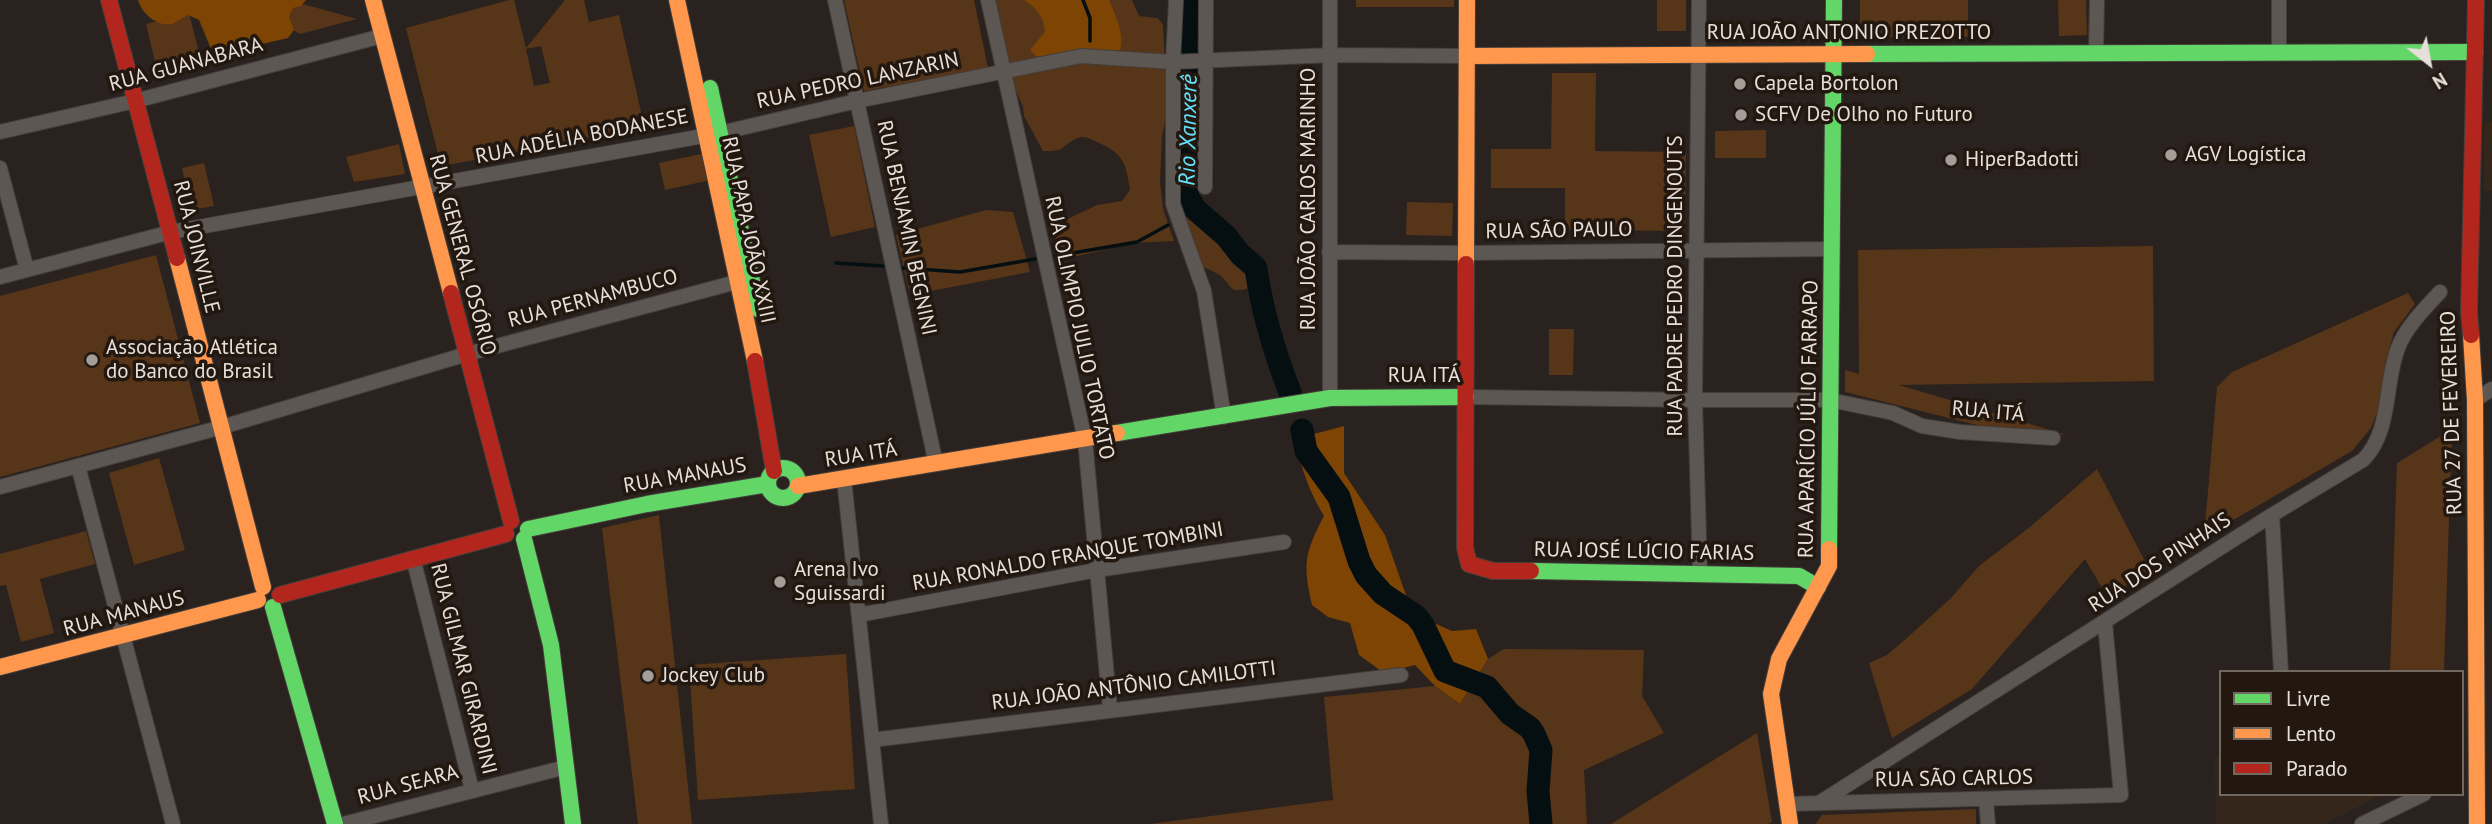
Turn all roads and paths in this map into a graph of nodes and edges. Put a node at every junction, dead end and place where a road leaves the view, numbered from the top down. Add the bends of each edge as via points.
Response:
1 (109, 0) edge
2 (373, 0) edge
3 (677, 0) edge
4 (692, 0) edge
5 (835, 0) edge
6 (988, 0) edge
7 (1177, 0) edge
8 (1206, 0) edge
9 (1330, 0) edge
10 (1467, 0) edge
11 (1699, 0) edge
12 (1834, 0) edge
13 (2097, 0) edge
14 (2279, 0) edge
15 (2476, 0) edge
16 (382, 36) junction
17 (2096, 52) junction
18 (2279, 52) junction
19 (2484, 52) edge
20 (1834, 53) junction
21 (1331, 55) junction
22 (1468, 55) junction
23 (1697, 55) junction
24 (1191, 61) junction
25 (698, 65) junction
26 (1004, 71) junction
27 (135, 101) junction
28 (857, 101) junction
29 (0, 132) edge
30 (713, 134) junction
31 (0, 168) edge
32 (1205, 187) dead end
33 (423, 188) junction
34 (171, 232) junction
35 (1832, 249) junction
36 (1697, 250) junction
37 (1329, 252) junction
38 (1465, 253) junction
39 (27, 270) junction
40 (0, 277) edge
41 (745, 280) junction
42 (2440, 292) dead end
43 (467, 354) junction
44 (2492, 389) edge
45 (1466, 397) junction
46 (1330, 398) junction
47 (1695, 400) junction
48 (1830, 400) junction
49 (2475, 400) junction
50 (1224, 417) junction
51 (222, 426) junction
52 (2053, 438) dead end
53 (1084, 440) junction
54 (936, 464) junction
55 (78, 466) junction
56 (777, 475) junction
57 (844, 479) junction
58 (0, 486) edge
59 (798, 486) junction
60 (2272, 515) junction
61 (508, 528) junction
62 (526, 534) junction
63 (1284, 542) dead end
64 (413, 558) junction
65 (1097, 570) junction
66 (1700, 573) junction
67 (1818, 587) junction
68 (268, 597) junction
69 (859, 615) junction
70 (2105, 623) junction
71 (124, 636) junction
72 (0, 667) edge
73 (2281, 670) edge
74 (1401, 675) dead end
75 (1110, 709) junction
76 (872, 740) junction
77 (2485, 747) edge
78 (566, 767) junction
79 (2469, 773) edge
80 (472, 790) junction
81 (2420, 796) edge
82 (1986, 799) junction
83 (1819, 803) junction
84 (1788, 804) junction
85 (173, 824) edge
86 (335, 824) edge
87 (343, 824) edge
88 (573, 824) edge
89 (881, 824) edge
90 (1790, 824) edge
91 (1987, 824) edge
92 (2362, 824) edge
93 (2477, 824) edge

1 - 27 street, RUA JOINVILLE
2 - 16 street, RUA GENERAL OSÓRIO
3 - 25 street, RUA PAPA JOÃO XXIII
4 - 25 street, RUA PAPA JOÃO XXIII
5 - 28 street, RUA BENJAMIN BEGNINI
6 - 26 street, RUA OLIMPIO JULIO TORTATO
7 - 24 street
8 - 24 street
9 - 21 street, RUA JOÃO CARLOS MARINHO
10 - 22 street
11 - 23 street, RUA PADRE PEDRO DINGENOUTS
12 - 20 street, RUA APARÍCIO JÚLIO FARRAPO
13 - 17 street
14 - 18 street
15 - 19 street, RUA 27 DE FEVEREIRO
16 - 27 street, RUA GUANABARA
16 - 33 street, RUA GENERAL OSÓRIO
17 - 18 street, RUA JOÃO ANTONIO PREZOTTO
17 - 20 street, RUA JOÃO ANTONIO PREZOTTO
18 - 19 street, RUA JOÃO ANTONIO PREZOTTO
19 - 49 street, RUA 27 DE FEVEREIRO via 2469,311
20 - 23 street, RUA JOÃO ANTONIO PREZOTTO
20 - 35 street, RUA APARÍCIO JÚLIO FARRAPO
21 - 22 street, RUA JOÃO ANTONIO PREZOTTO
21 - 24 street, RUA JOÃO ANTONIO PREZOTTO
21 - 37 street, RUA JOÃO CARLOS MARINHO
22 - 23 street, RUA JOÃO ANTONIO PREZOTTO
22 - 38 street
23 - 36 street, RUA PADRE PEDRO DINGENOUTS
24 - 26 street, RUA PEDRO LANZARIN via 1081,56
24 - 32 street
24 - 50 street via 1172,204 1204,291
25 - 30 street, RUA PAPA JOÃO XXIII
26 - 28 street, RUA PEDRO LANZARIN
26 - 53 street, RUA OLIMPIO JULIO TORTATO
27 - 29 street, RUA GUANABARA
27 - 34 street, RUA JOINVILLE
28 - 30 street, RUA PEDRO LANZARIN
28 - 54 street, RUA BENJAMIN BEGNINI
30 - 33 street, RUA ADÉLIA BODANESE
30 - 41 street, RUA PAPA JOÃO XXIII
31 - 39 street
33 - 34 street, RUA ADÉLIA BODANESE
33 - 43 street, RUA GENERAL OSÓRIO
34 - 39 street, RUA ADÉLIA BODANESE
34 - 51 street, RUA JOINVILLE
35 - 36 street, RUA SÃO PAULO
35 - 48 street, RUA APARÍCIO JÚLIO FARRAPO
36 - 38 street, RUA SÃO PAULO
36 - 47 street, RUA PADRE PEDRO DINGENOUTS
37 - 38 street, RUA SÃO PAULO
37 - 46 street, RUA JOÃO CARLOS MARINHO
38 - 45 street
39 - 40 street, RUA ADÉLIA BODANESE
41 - 43 street, RUA PERNAMBUCO
41 - 56 street, RUA PAPA JOÃO XXIII via 764,374
42 - 60 street, RUA DOS PINHAIS via 2398,346 2371,452
43 - 51 street, RUA PERNAMBUCO
43 - 61 street, RUA GENERAL OSÓRIO
44 - 49 street
45 - 46 street, RUA ITÁ
45 - 47 street, RUA ITÁ
45 - 66 street, RUA JOSÉ LÚCIO FARIAS via 1465,548 1469,564 1493,571
46 - 50 street, RUA ITÁ
47 - 48 street, RUA ITÁ
47 - 66 street, RUA PADRE PEDRO DINGENOUTS
48 - 52 street, RUA ITÁ via 1893,413 1922,426
48 - 67 street, RUA APARÍCIO JÚLIO FARRAPO via 1829,566
49 - 77 street, RUA 27 DE FEVEREIRO
50 - 53 street, RUA ITÁ
51 - 55 street, RUA PERNAMBUCO
51 - 68 street, RUA JOINVILLE
53 - 54 street, RUA ITÁ
53 - 65 street, RUA OLIMPIO JULIO TORTATO
54 - 57 street, RUA ITÁ
55 - 58 street, RUA PERNAMBUCO
55 - 71 street
56 - 59 street, RUA PAPA JOÃO XXIII via 796,476
56 - 59 street, RUA ITÁ via 775,496 784,498
56 - 62 street, RUA MANAUS
57 - 59 street, RUA ITÁ
57 - 69 street
60 - 70 street, RUA DOS PINHAIS
60 - 73 street
61 - 62 street via 521,521
61 - 64 street, RUA MANAUS
62 - 78 street via 551,645
63 - 65 street, RUA RONALDO FRANQUE TOMBINI
64 - 68 street, RUA MANAUS
64 - 80 street, RUA GILMAR GIRARDINI
65 - 69 street, RUA RONALDO FRANQUE TOMBINI
65 - 75 street, RUA OLIMPIO JULIO TORTATO
66 - 67 street, RUA JOSÉ LÚCIO FARIAS via 1799,576
67 - 84 street, RUA APARÍCIO JÚLIO FARRAPO via 1779,659 1772,694
68 - 71 street, RUA MANAUS
68 - 86 street, RUA JOINVILLE
69 - 76 street
70 - 82 street, RUA SÃO CARLOS via 2122,795
70 - 83 street, RUA DOS PINHAIS
71 - 72 street, RUA MANAUS
71 - 85 street
74 - 75 street, RUA JOÃO ANTÔNIO CAMILOTTI
75 - 76 street, RUA JOÃO ANTÔNIO CAMILOTTI
76 - 89 street
77 - 79 street, RUA 27 DE FEVEREIRO
78 - 80 street, RUA SEARA
78 - 88 street
79 - 93 street, RUA 27 DE FEVEREIRO
80 - 87 street, RUA SEARA
81 - 92 street
82 - 83 street, RUA SÃO CARLOS
82 - 91 street
83 - 84 street, RUA SÃO CARLOS
84 - 90 street, RUA APARÍCIO JÚLIO FARRAPO

